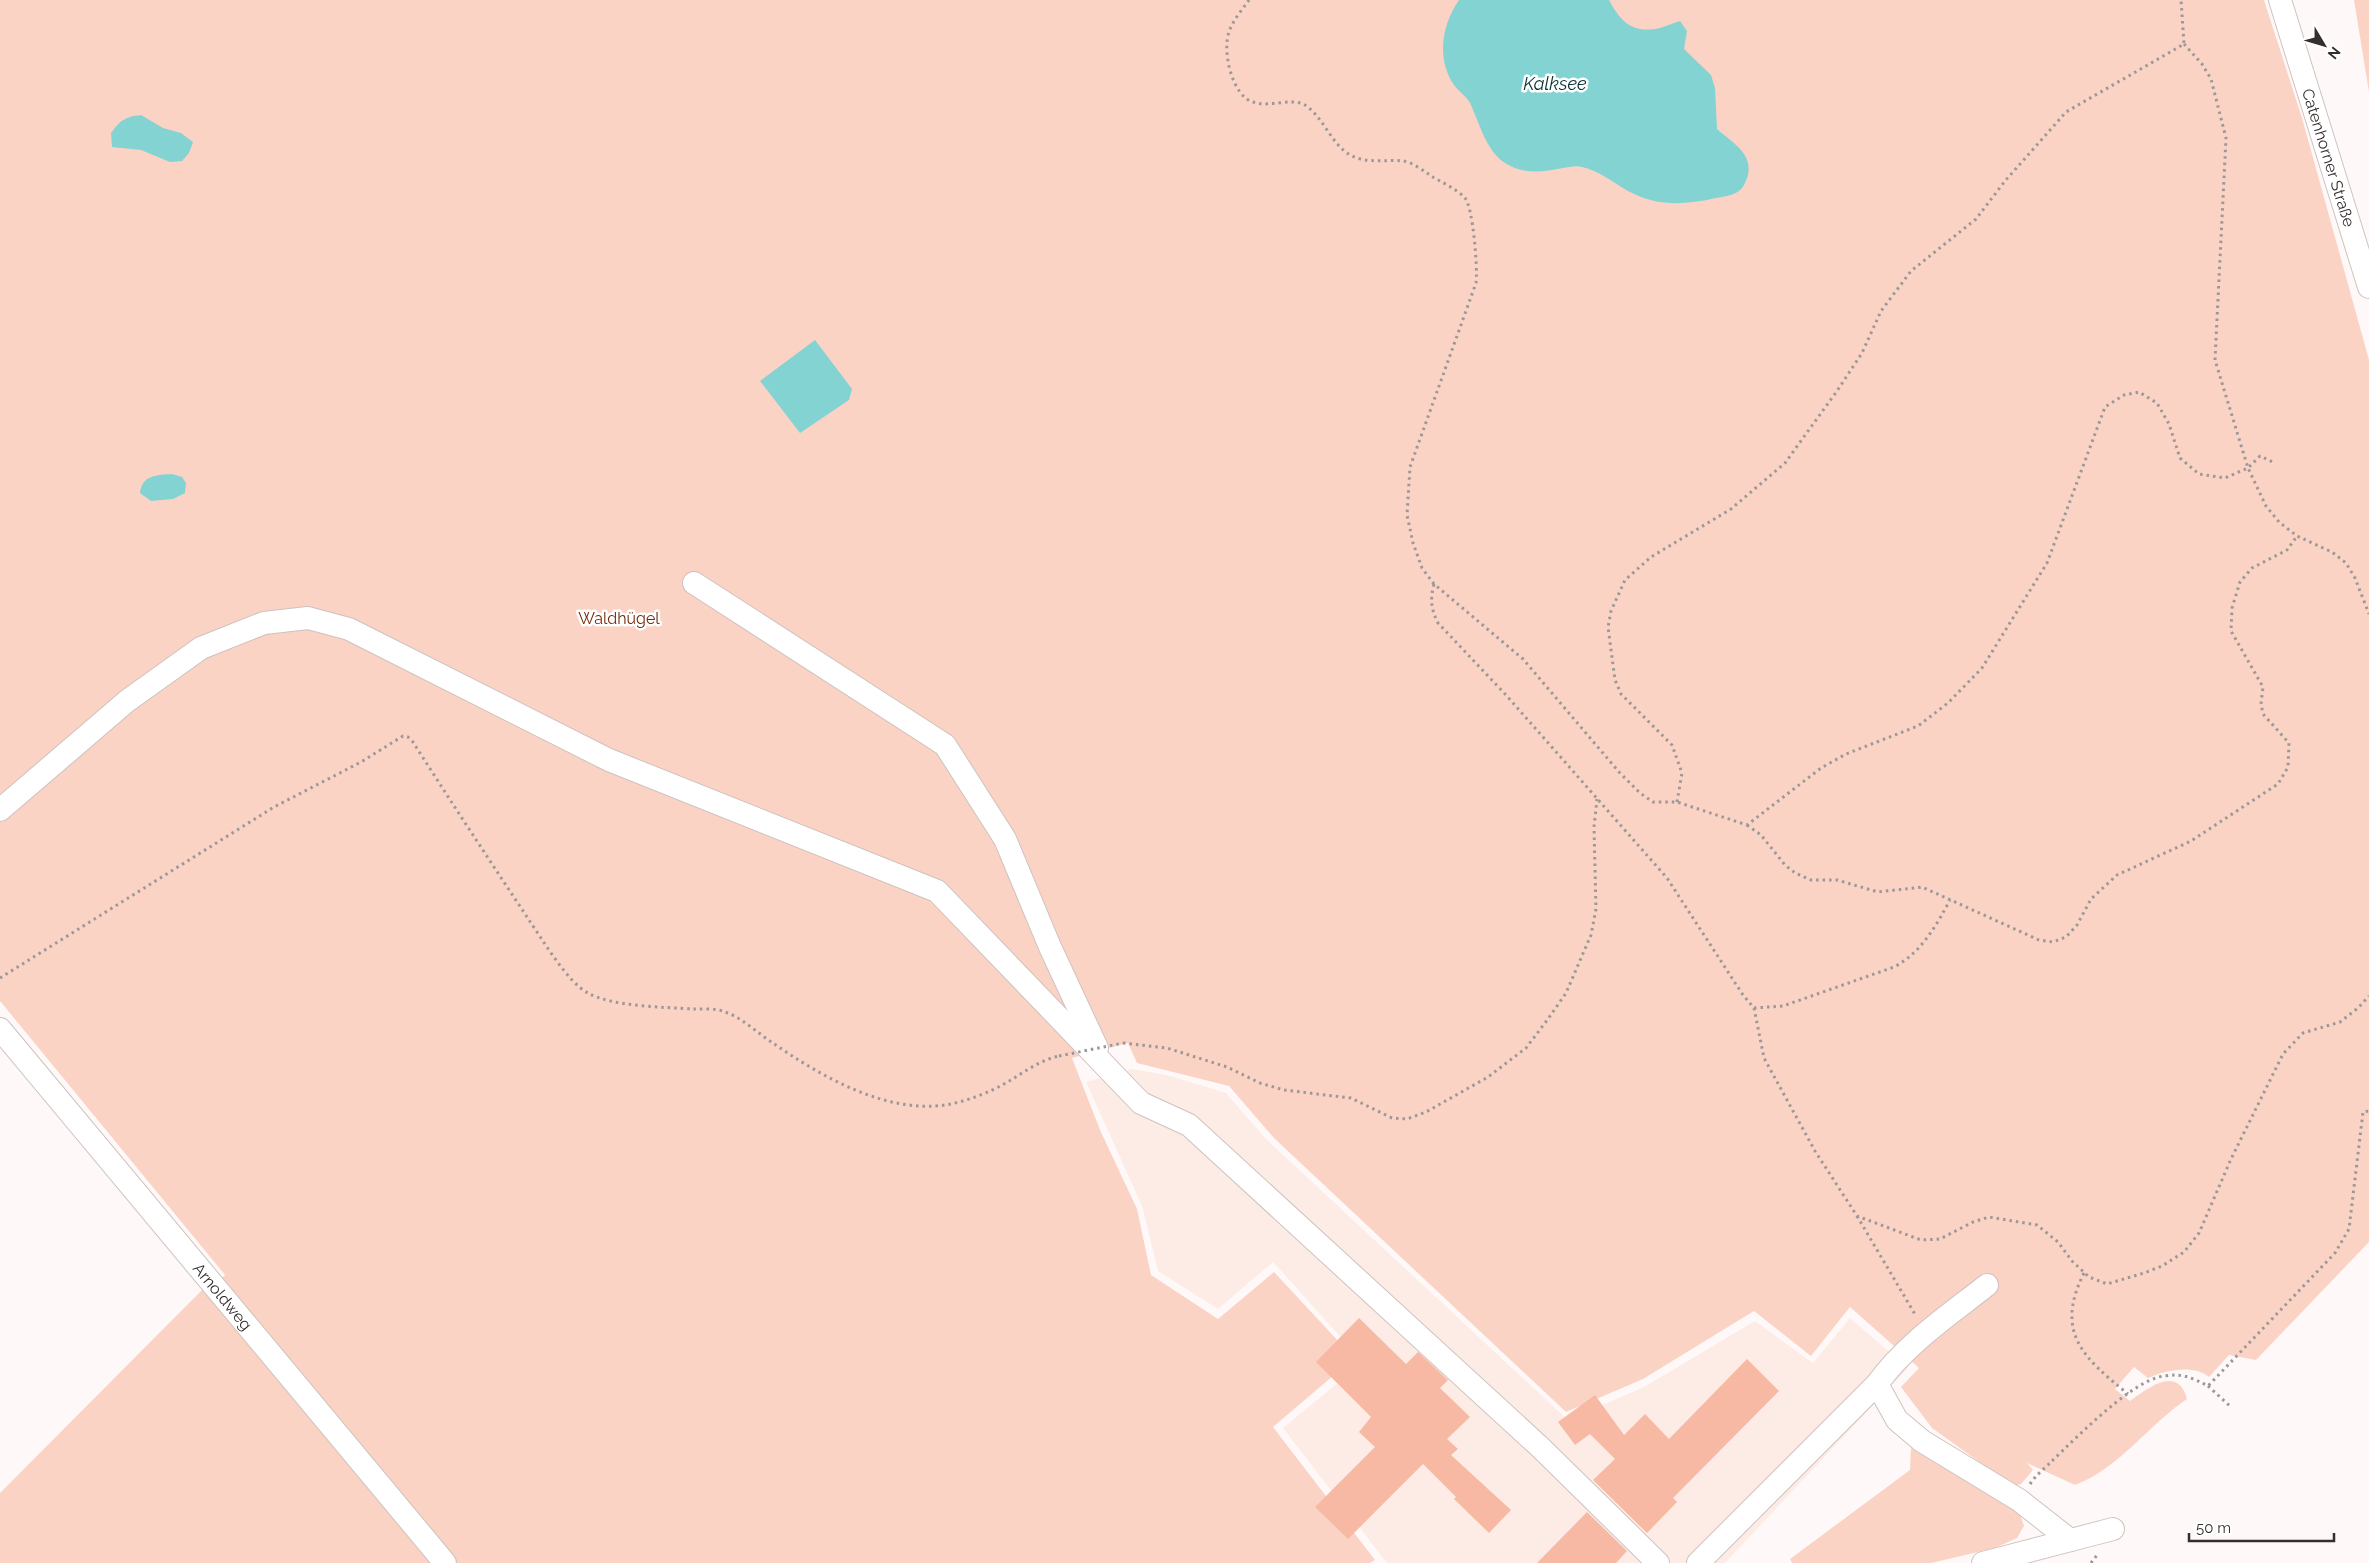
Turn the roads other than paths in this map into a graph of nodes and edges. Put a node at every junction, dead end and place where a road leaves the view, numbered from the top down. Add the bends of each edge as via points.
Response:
1 (2280, 0) edge
2 (2369, 287) edge
3 (694, 583) dead end
4 (0, 810) edge
5 (0, 1029) edge
6 (1105, 1065) junction
7 (1987, 1285) dead end
8 (1878, 1384) junction
9 (2113, 1529) dead end
10 (2070, 1540) junction
11 (445, 1563) edge
12 (1658, 1563) edge
13 (1698, 1563) edge
14 (1983, 1563) edge

1 - 2 street, Catenhorner Straße
3 - 6 street via 946,745 1005,839 1050,947
4 - 6 street via 127,701 201,648 264,622 308,618 349,629 609,760 937,891
5 - 11 street, Arnoldweg
6 - 12 street via 1142,1103 1197,1132 1541,1448
7 - 8 street via 1894,1361
8 - 10 street via 1897,1420 1922,1441 2019,1500
8 - 13 street
9 - 10 street
10 - 14 street

